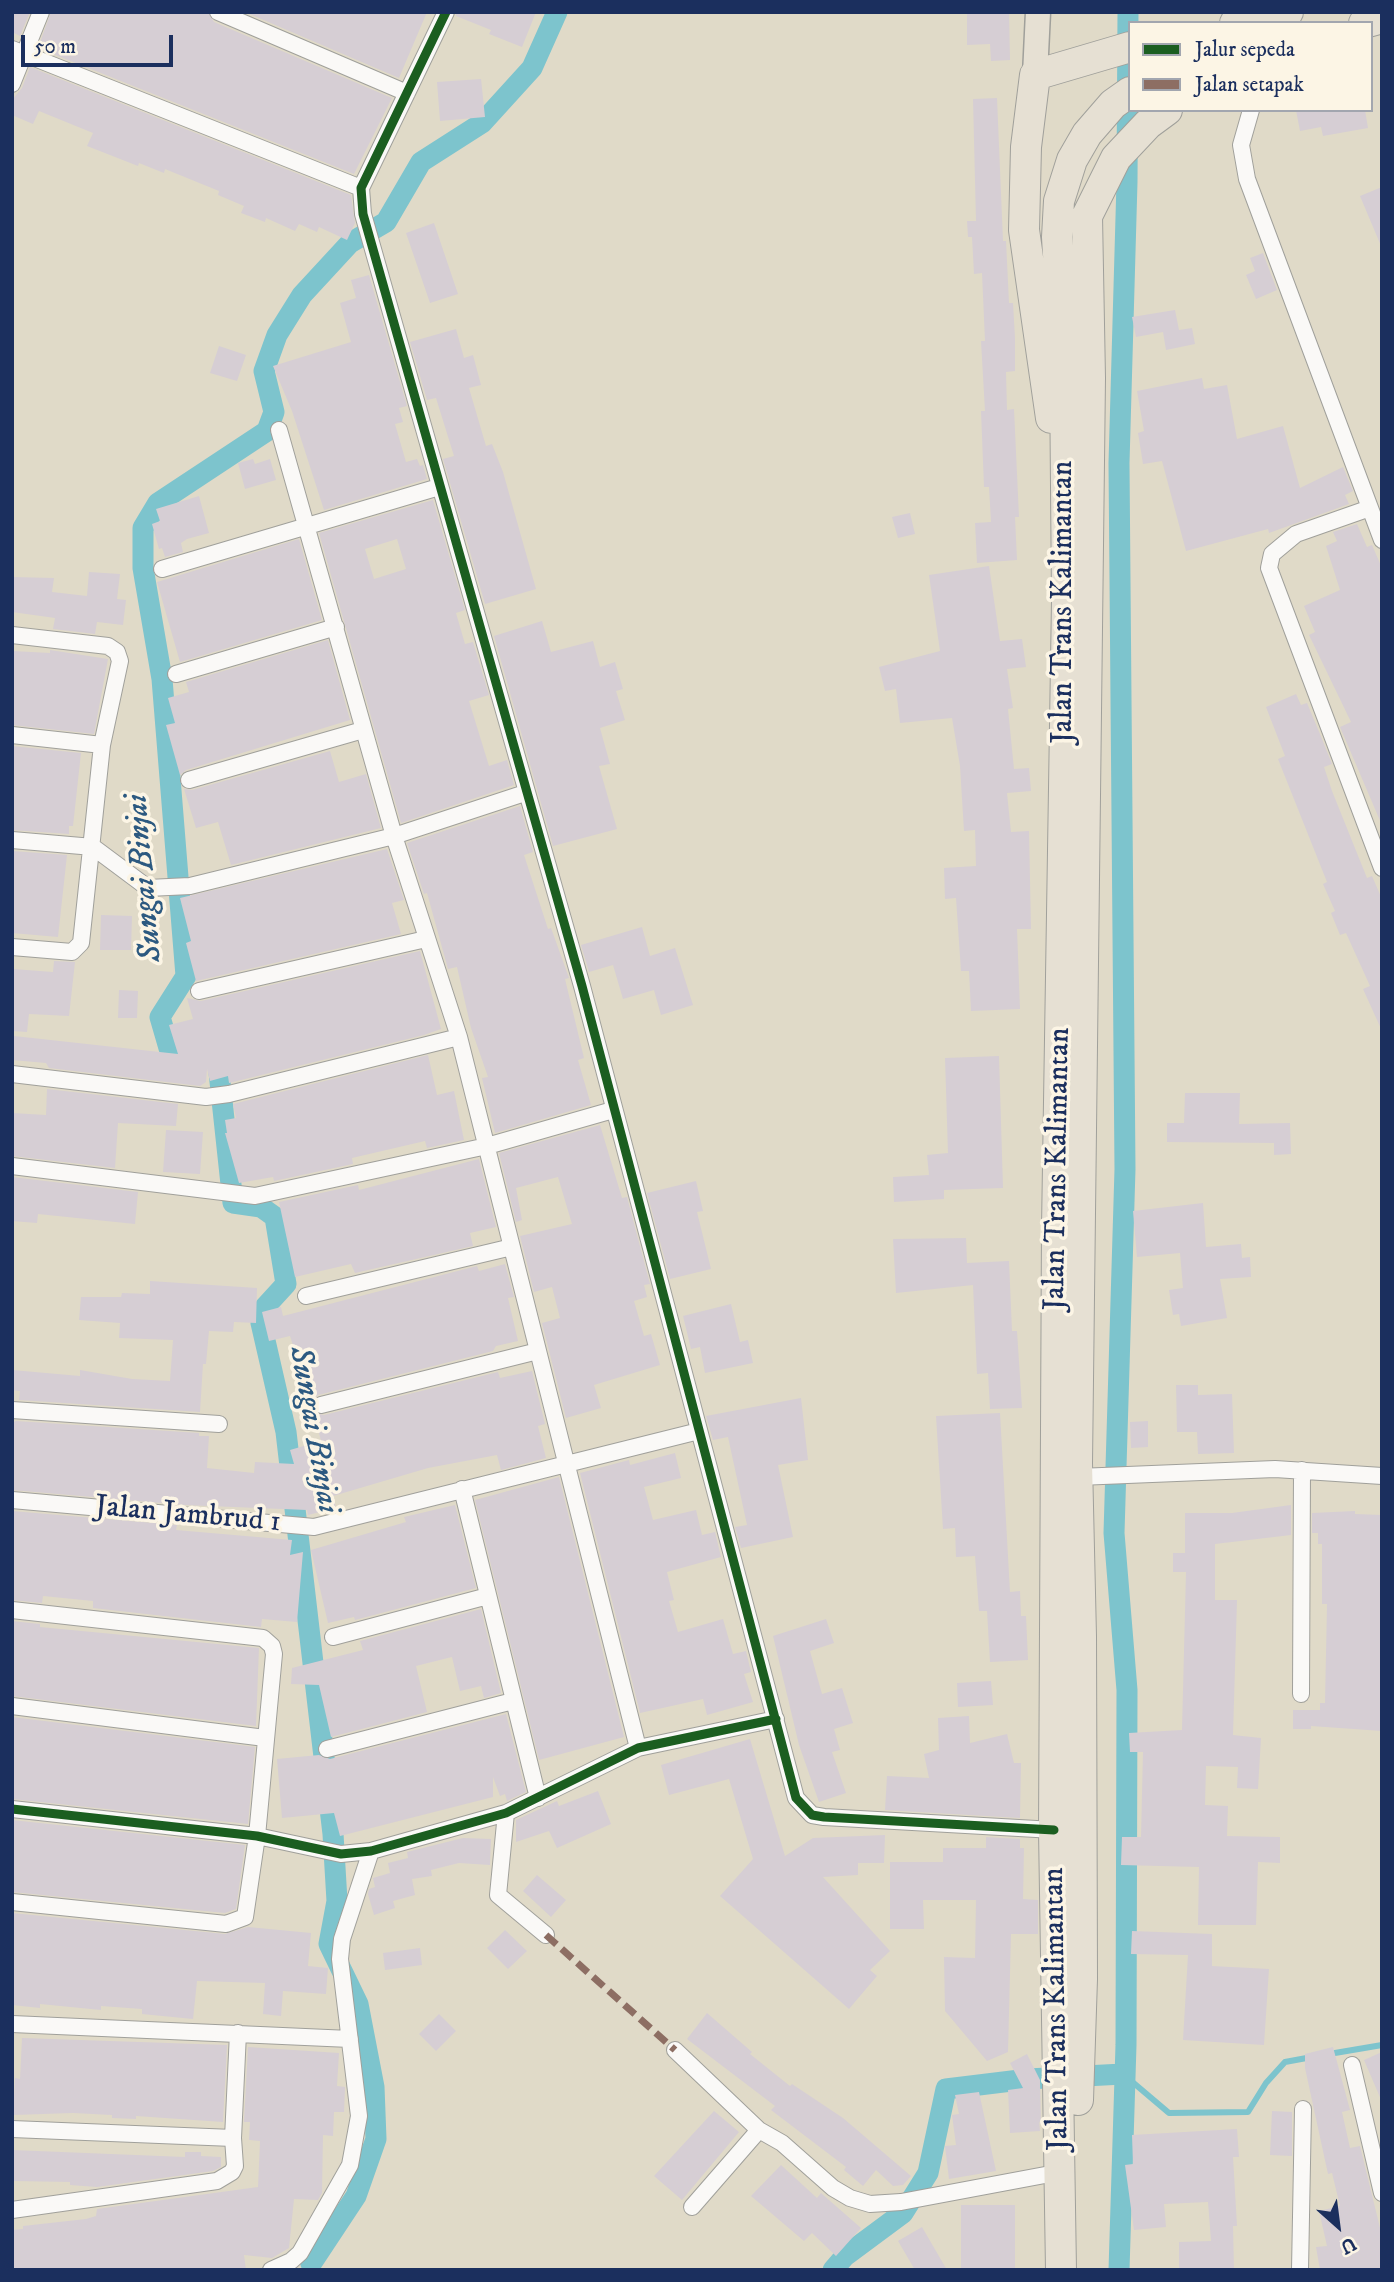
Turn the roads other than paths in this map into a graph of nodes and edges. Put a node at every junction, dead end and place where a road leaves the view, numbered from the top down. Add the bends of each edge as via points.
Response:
1 (41, 12) edge
2 (218, 12) edge
3 (446, 12) edge
4 (1038, 12) edge
5 (1288, 12) edge
6 (1375, 12) edge
7 (1382, 16) edge
8 (1245, 21) edge
9 (1128, 48) edge
10 (19, 52) edge
11 (1035, 75) junction
12 (12, 84) edge
13 (407, 93) junction
14 (1128, 93) edge
15 (1165, 112) edge
16 (1250, 112) edge
17 (361, 188) junction
18 (279, 430) dead end
19 (1066, 450) junction
20 (439, 487) junction
21 (1370, 508) junction
22 (307, 528) junction
23 (1382, 540) edge
24 (162, 569) dead end
25 (336, 627) junction
26 (12, 635) edge
27 (176, 674) dead end
28 (363, 730) junction
29 (12, 735) edge
30 (102, 745) junction
31 (189, 780) dead end
32 (525, 793) junction
33 (394, 836) junction
34 (12, 840) edge
35 (1378, 846) edge
36 (93, 847) junction
37 (1382, 868) edge
38 (426, 939) junction
39 (12, 947) edge
40 (199, 991) dead end
41 (459, 1037) junction
42 (12, 1074) edge
43 (613, 1110) junction
44 (487, 1146) junction
45 (12, 1166) edge
46 (512, 1247) junction
47 (306, 1296) dead end
48 (537, 1351) junction
49 (321, 1405) dead end
50 (12, 1410) edge
51 (219, 1424) dead end
52 (699, 1431) junction
53 (565, 1464) junction
54 (1302, 1470) junction
55 (1382, 1476) edge
56 (1082, 1477) junction
57 (462, 1489) junction
58 (12, 1500) edge
59 (488, 1596) junction
60 (12, 1610) edge
61 (333, 1637) dead end
62 (1301, 1694) dead end
63 (513, 1701) junction
64 (12, 1706) edge
65 (776, 1719) junction
66 (265, 1738) junction
67 (638, 1748) junction
68 (327, 1749) dead end
69 (538, 1798) junction
70 (12, 1809) edge
71 (506, 1813) junction
72 (1054, 1830) junction
73 (257, 1836) junction
74 (371, 1851) junction
75 (12, 1902) edge
76 (546, 1935) dead end
77 (12, 2024) edge
78 (239, 2033) junction
79 (350, 2039) junction
80 (1069, 2044) junction
81 (675, 2050) dead end
82 (1352, 2065) dead end
83 (1069, 2095) junction
84 (1303, 2109) dead end
85 (12, 2129) edge
86 (759, 2130) junction
87 (1375, 2132) edge
88 (233, 2137) junction
89 (1061, 2172) junction
90 (1382, 2193) edge
91 (692, 2207) dead end
92 (12, 2210) edge
93 (271, 2270) edge
94 (1062, 2270) edge
95 (1082, 2270) edge
96 (1300, 2270) edge

1 - 10 street
2 - 13 street
3 - 13 street
4 - 11 main road
5 - 8 highway
6 - 7 highway
9 - 11 highway
10 - 12 street
10 - 17 street
11 - 19 highway via 1026,148 1024,230 1048,412
13 - 17 street
14 - 19 highway, Jalan Trans Kalimantan via 1087,134 1072,160 1059,201
15 - 56 highway, Jalan Trans Kalimantan via 1131,141 1103,178 1087,215 1090,378
16 - 21 street via 1241,145 1247,179
17 - 20 street via 369,242
18 - 22 street
19 - 72 highway, Jalan Trans Kalimantan
20 - 22 street
20 - 32 street
21 - 23 street
21 - 35 street via 1296,534 1272,554 1269,568
22 - 24 street
22 - 25 street
25 - 27 street
25 - 28 street
26 - 30 street via 113,648 120,662
28 - 31 street
28 - 33 street
29 - 30 street
30 - 36 street
32 - 33 street
32 - 43 street
33 - 36 street via 190,886 148,888
33 - 38 street
34 - 36 street
35 - 37 street
36 - 39 street via 83,936 77,949 58,953
38 - 40 street
38 - 41 street
41 - 42 street via 206,1097
41 - 44 street
43 - 44 street
43 - 52 street
44 - 45 street via 256,1196
44 - 46 street
46 - 47 street
46 - 48 street
48 - 49 street
48 - 53 street
50 - 51 street
52 - 53 street, Jalan Jambrud 1
52 - 65 street
53 - 57 street, Jalan Jambrud 1
53 - 67 street
54 - 55 street
54 - 56 street
54 - 62 street
56 - 80 highway, Jalan Trans Kalimantan
57 - 58 street, Jalan Jambrud 1 via 314,1527
57 - 59 street
59 - 61 street
59 - 63 street
60 - 66 street via 263,1638 274,1654
63 - 68 street
63 - 69 street
64 - 66 street
65 - 67 street
65 - 72 street via 796,1798 812,1815
66 - 73 street
67 - 69 street
69 - 71 street
70 - 73 street
71 - 74 street
71 - 76 street via 498,1895
72 - 80 highway, Jalan Trans Kalimantan
73 - 74 street via 341,1854
73 - 75 street via 247,1913 236,1923
74 - 79 street via 342,1939 342,1990
77 - 78 street
78 - 79 street
78 - 88 street
79 - 93 street via 359,2116 350,2165 300,2253
80 - 83 highway, Jalan Trans Kalimantan
81 - 86 street
82 - 87 street
83 - 89 highway, Jalan Trans Kalimantan
83 - 95 highway, Jalan Trans Kalimantan
84 - 96 street
85 - 88 street
86 - 89 street via 782,2143 833,2188 870,2204
86 - 91 street
87 - 90 street
88 - 92 street via 235,2166 216,2181
89 - 94 highway, Jalan Trans Kalimantan

